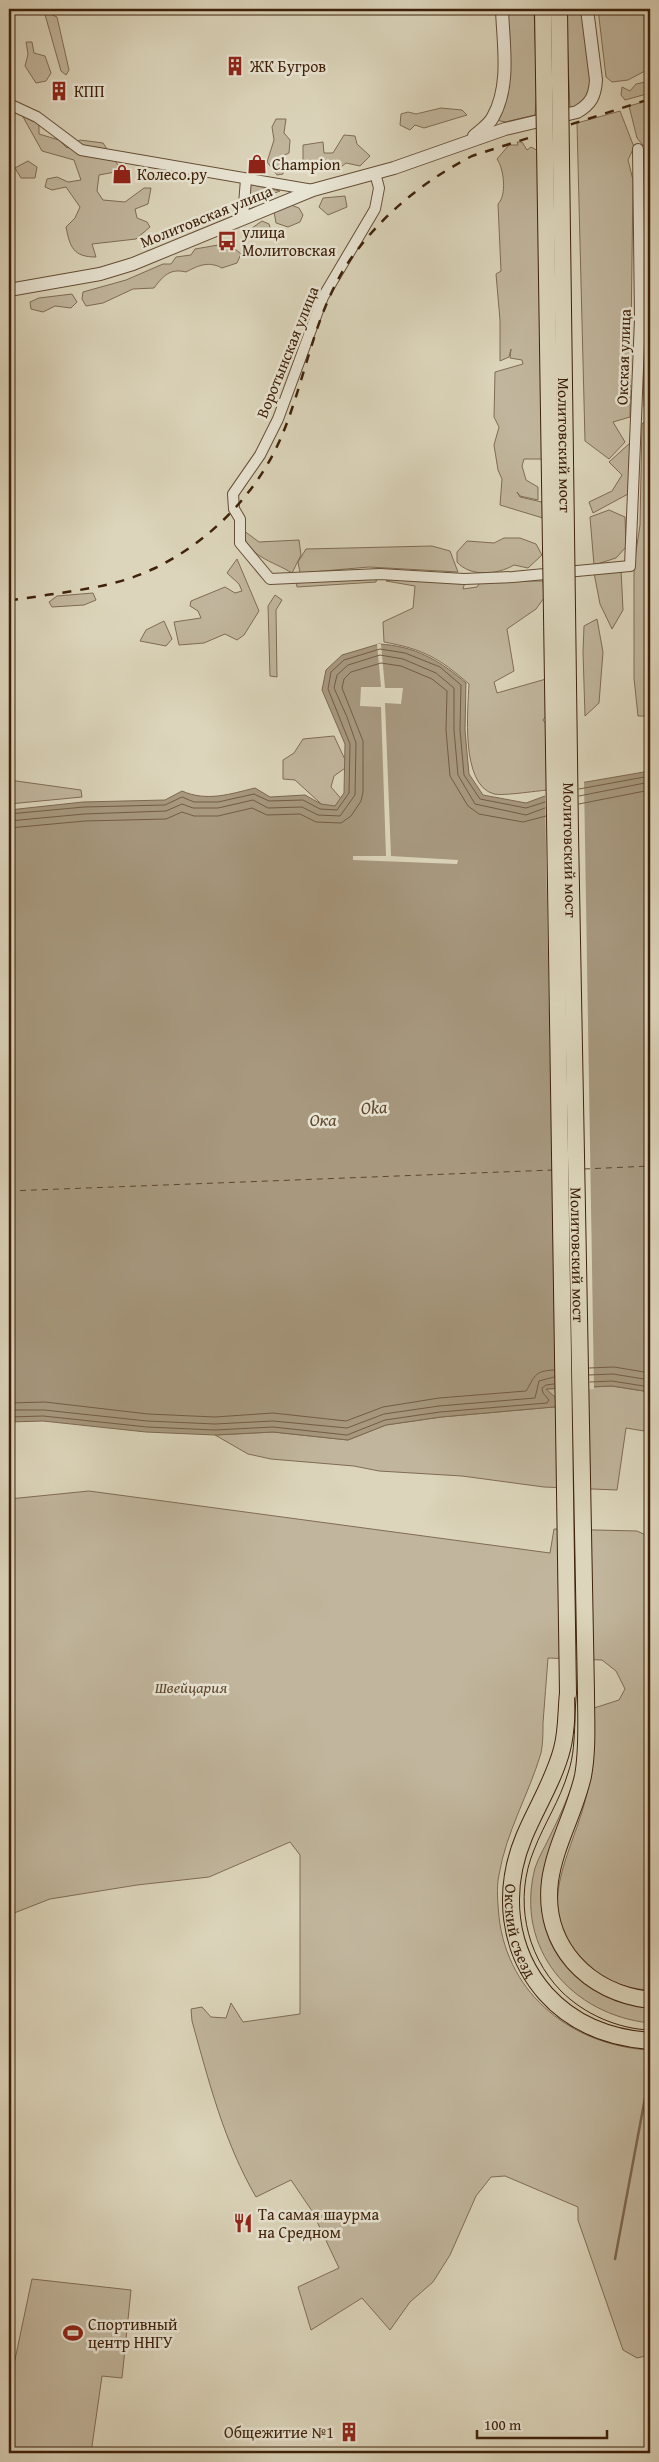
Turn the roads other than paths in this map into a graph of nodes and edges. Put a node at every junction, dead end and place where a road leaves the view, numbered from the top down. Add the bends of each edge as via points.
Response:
1 (502, 9) edge
2 (543, 9) edge
3 (559, 9) edge
4 (586, 9) edge
5 (9, 104) edge
6 (494, 117) junction
7 (505, 129) junction
8 (468, 141) junction
9 (638, 150) dead end
10 (375, 173) junction
11 (246, 178) junction
12 (313, 190) junction
13 (243, 218) junction
14 (9, 290) edge
15 (240, 543) joint
16 (568, 1693) joint
17 (586, 1693) joint
18 (650, 2000) edge
19 (650, 2041) edge

1 - 6 street via 504,79
2 - 16 main road, Молитовский мост, bridge
3 - 17 main road, Молитовский мост, bridge
4 - 7 street, Молитовская улица via 596,80 593,98 577,112
5 - 11 street via 38,117 81,150
6 - 7 street via 497,124
6 - 8 street
7 - 8 street, Молитовская улица
8 - 10 street, Молитовская улица
9 - 15 street, Окская улица via 640,319 630,566 513,578 380,574 270,579
10 - 12 street, Молитовская улица
10 - 15 street, Воротынская улица via 379,188 375,209 323,297 278,419 260,455 233,494 234,509 240,518
11 - 12 street
11 - 13 street
12 - 13 street, Молитовская улица
13 - 14 street, Молитовская улица via 108,272
16 - 19 main road, Окский съезд via 562,1749 514,1866 510,1908 513,1932 534,1978 557,2006 594,2028 629,2040
17 - 18 main road, Окский съезд via 583,1775 550,1880 550,1915 566,1952 586,1975 614,1992

